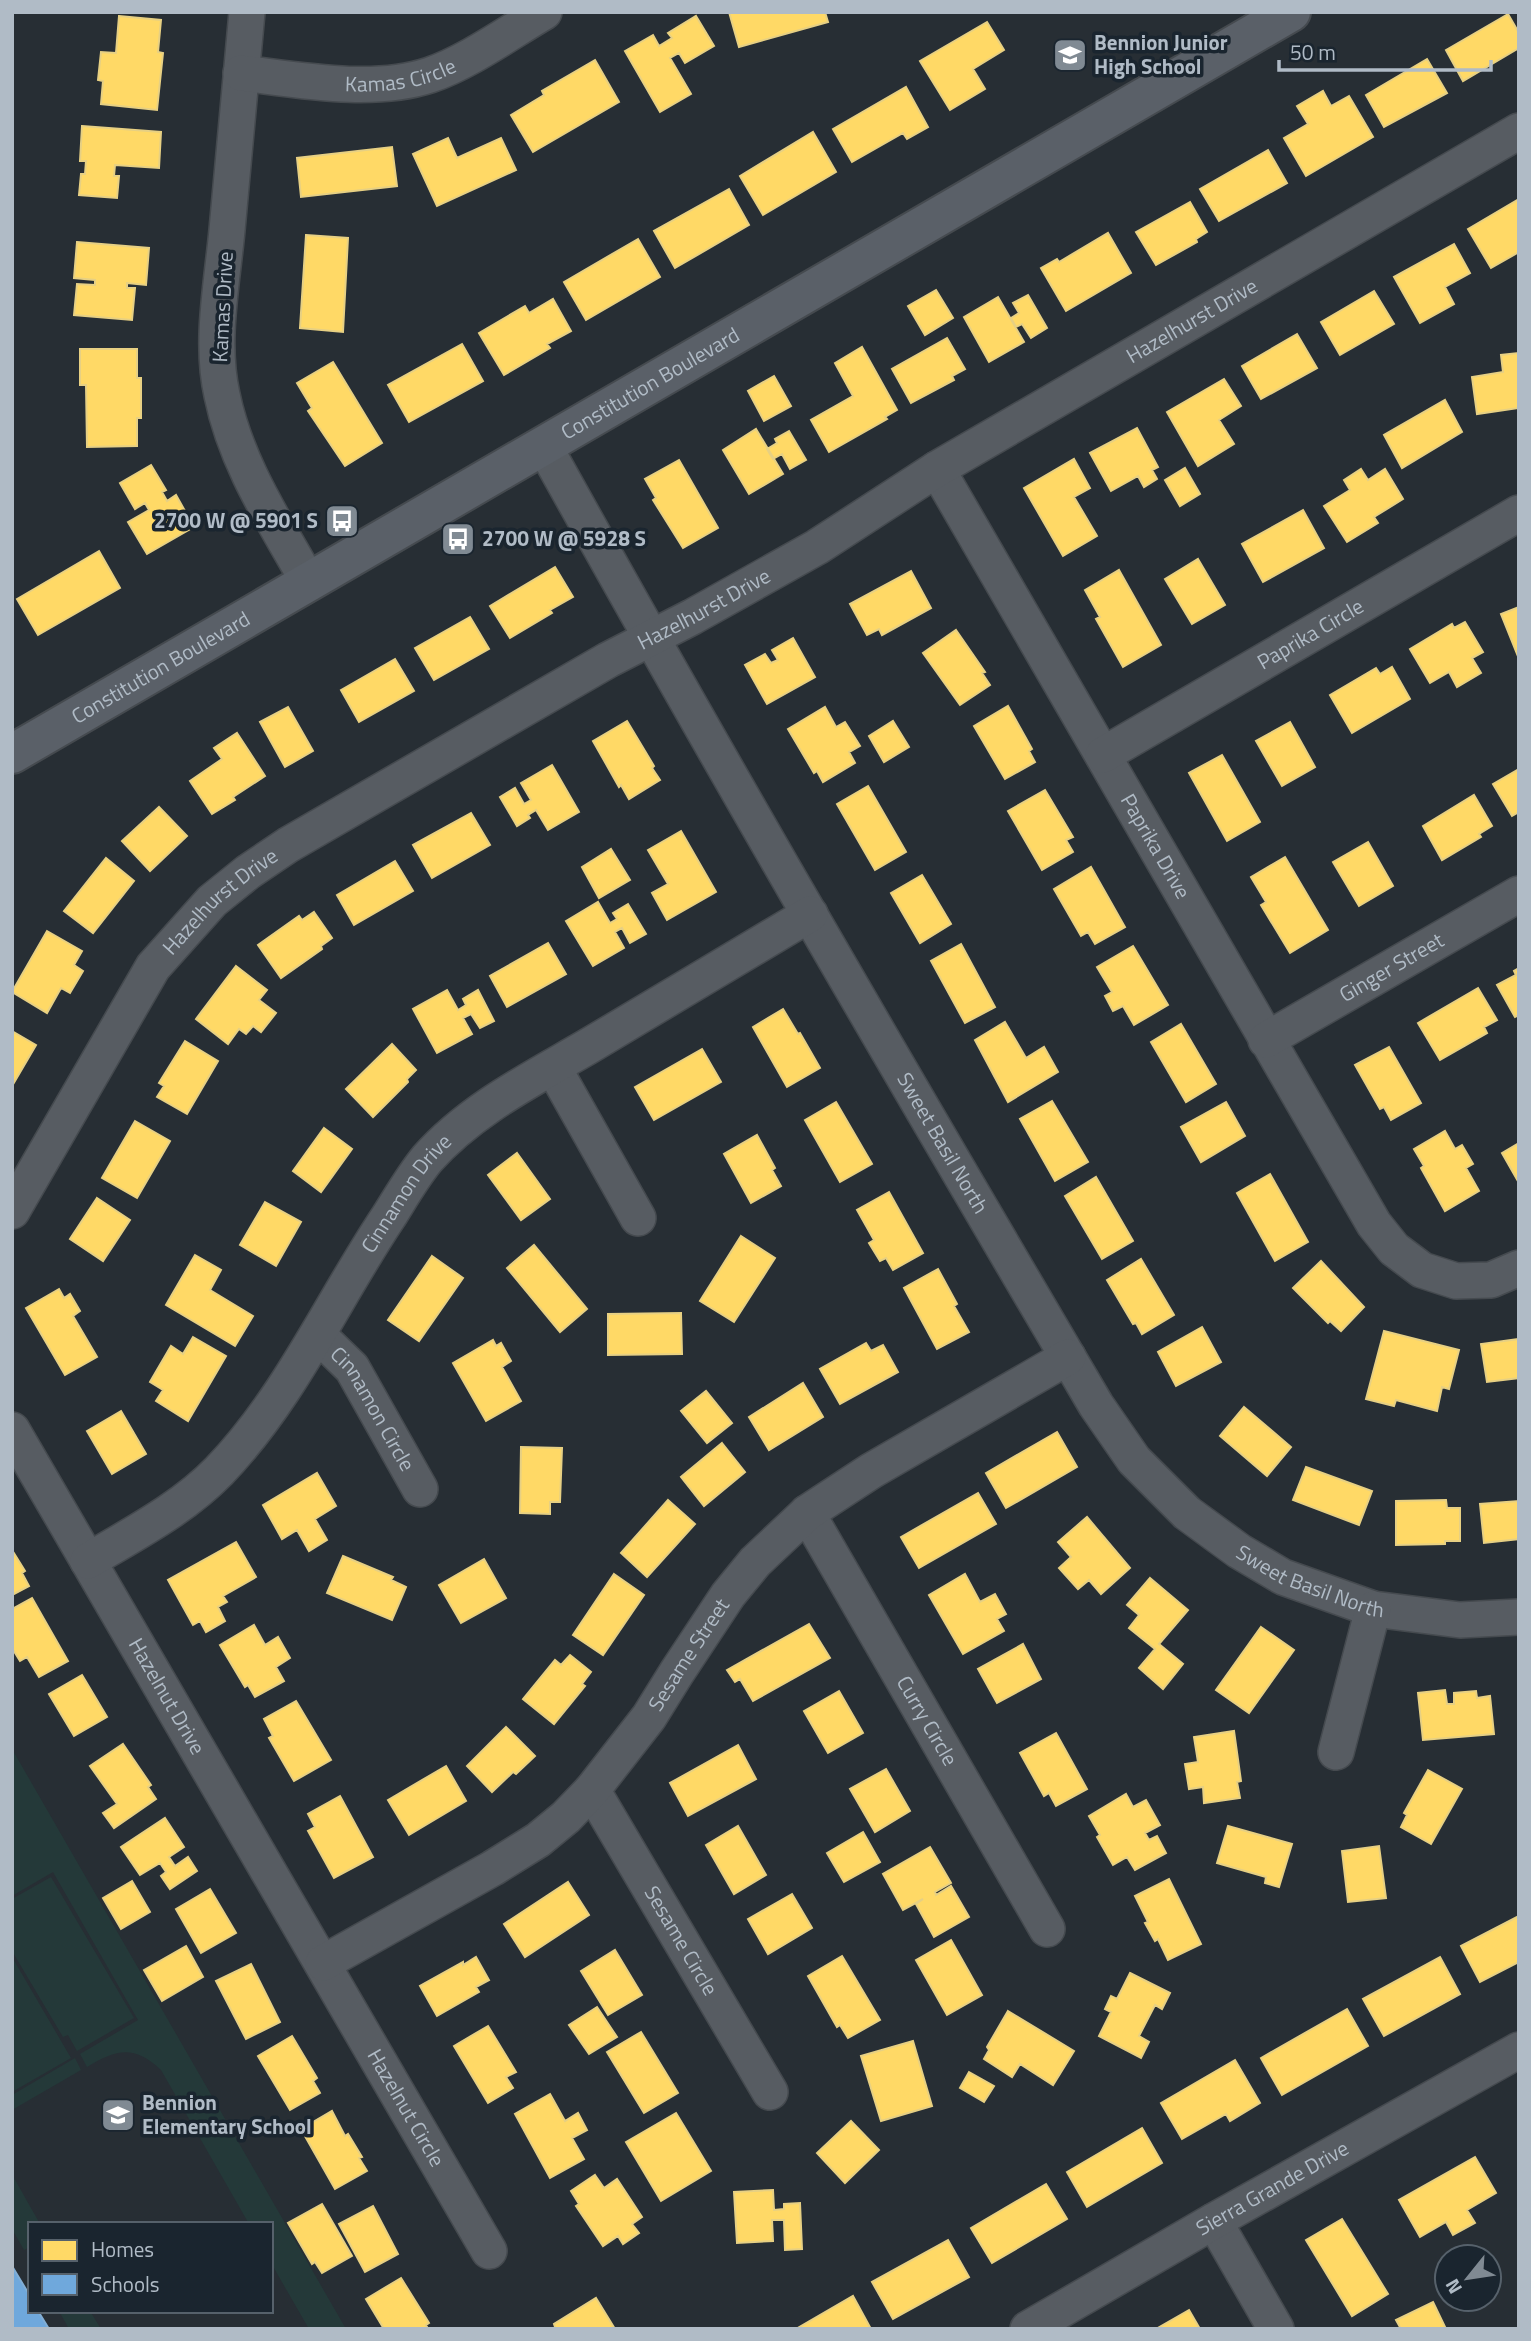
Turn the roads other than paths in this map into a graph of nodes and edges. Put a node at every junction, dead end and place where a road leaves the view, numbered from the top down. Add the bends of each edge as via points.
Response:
1 (247, 12) edge
2 (544, 12) edge
3 (1291, 12) edge
4 (241, 73) junction
5 (1519, 131) edge
6 (544, 446) junction
7 (937, 469) junction
8 (1519, 513) edge
9 (309, 583) junction
10 (651, 637) junction
11 (12, 754) edge
12 (1103, 755) junction
13 (1519, 894) edge
14 (810, 914) junction
15 (1266, 1040) junction
16 (553, 1067) junction
17 (12, 1211) edge
18 (638, 1218) dead end
19 (1519, 1268) edge
20 (318, 1335) junction
21 (1068, 1357) junction
22 (12, 1430) edge
23 (420, 1489) dead end
24 (807, 1513) junction
25 (88, 1561) junction
26 (1373, 1608) junction
27 (1519, 1618) edge
28 (1336, 1752) dead end
29 (592, 1790) junction
30 (1048, 1928) dead end
31 (323, 1963) junction
32 (1519, 2050) edge
33 (770, 2092) dead end
34 (1214, 2221) junction
35 (489, 2251) dead end
36 (1028, 2329) edge
37 (1276, 2329) edge

1 - 4 street, Kamas Drive
2 - 4 street, Kamas Circle via 429,75 390,83
3 - 6 main road, Constitution Boulevard
4 - 9 street, Kamas Drive via 219,311 221,392 257,493
5 - 7 street, Hazelhurst Drive
6 - 9 main road, Constitution Boulevard
6 - 10 street, Sweet Basil North
7 - 10 street, Hazelhurst Drive via 817,548
7 - 12 street, Paprika Drive
8 - 12 street, Paprika Circle
9 - 11 main road, Constitution Boulevard
10 - 14 street, Sweet Basil North
10 - 17 street, Hazelhurst Drive via 288,845 212,901 153,967
12 - 15 street, Paprika Drive
13 - 15 street, Ginger Street
14 - 16 street, Cinnamon Drive
14 - 21 street, Sweet Basil North
15 - 19 street, Paprika Drive via 1374,1224 1394,1249 1422,1269 1456,1281 1491,1280
16 - 18 street
16 - 20 street, Cinnamon Drive via 485,1108 426,1160 356,1265
20 - 23 street, Cinnamon Circle via 352,1367
20 - 25 street, Cinnamon Drive via 265,1417 219,1471 193,1495
21 - 24 street, Sesame Street
21 - 26 street, Sweet Basil North via 1134,1460 1187,1513 1283,1577
22 - 25 street, Hazelnut Drive
24 - 29 street, Sesame Street via 728,1595 649,1717
24 - 30 street, Curry Circle
25 - 31 street, Hazelnut Drive
26 - 27 street, Sweet Basil North via 1460,1620
26 - 28 street
29 - 31 street, Sesame Street via 538,1840
29 - 33 street, Sesame Circle
31 - 35 street, Hazelnut Circle
32 - 34 street, Sierra Grande Drive
34 - 36 street, Sierra Grande Drive
34 - 37 street

